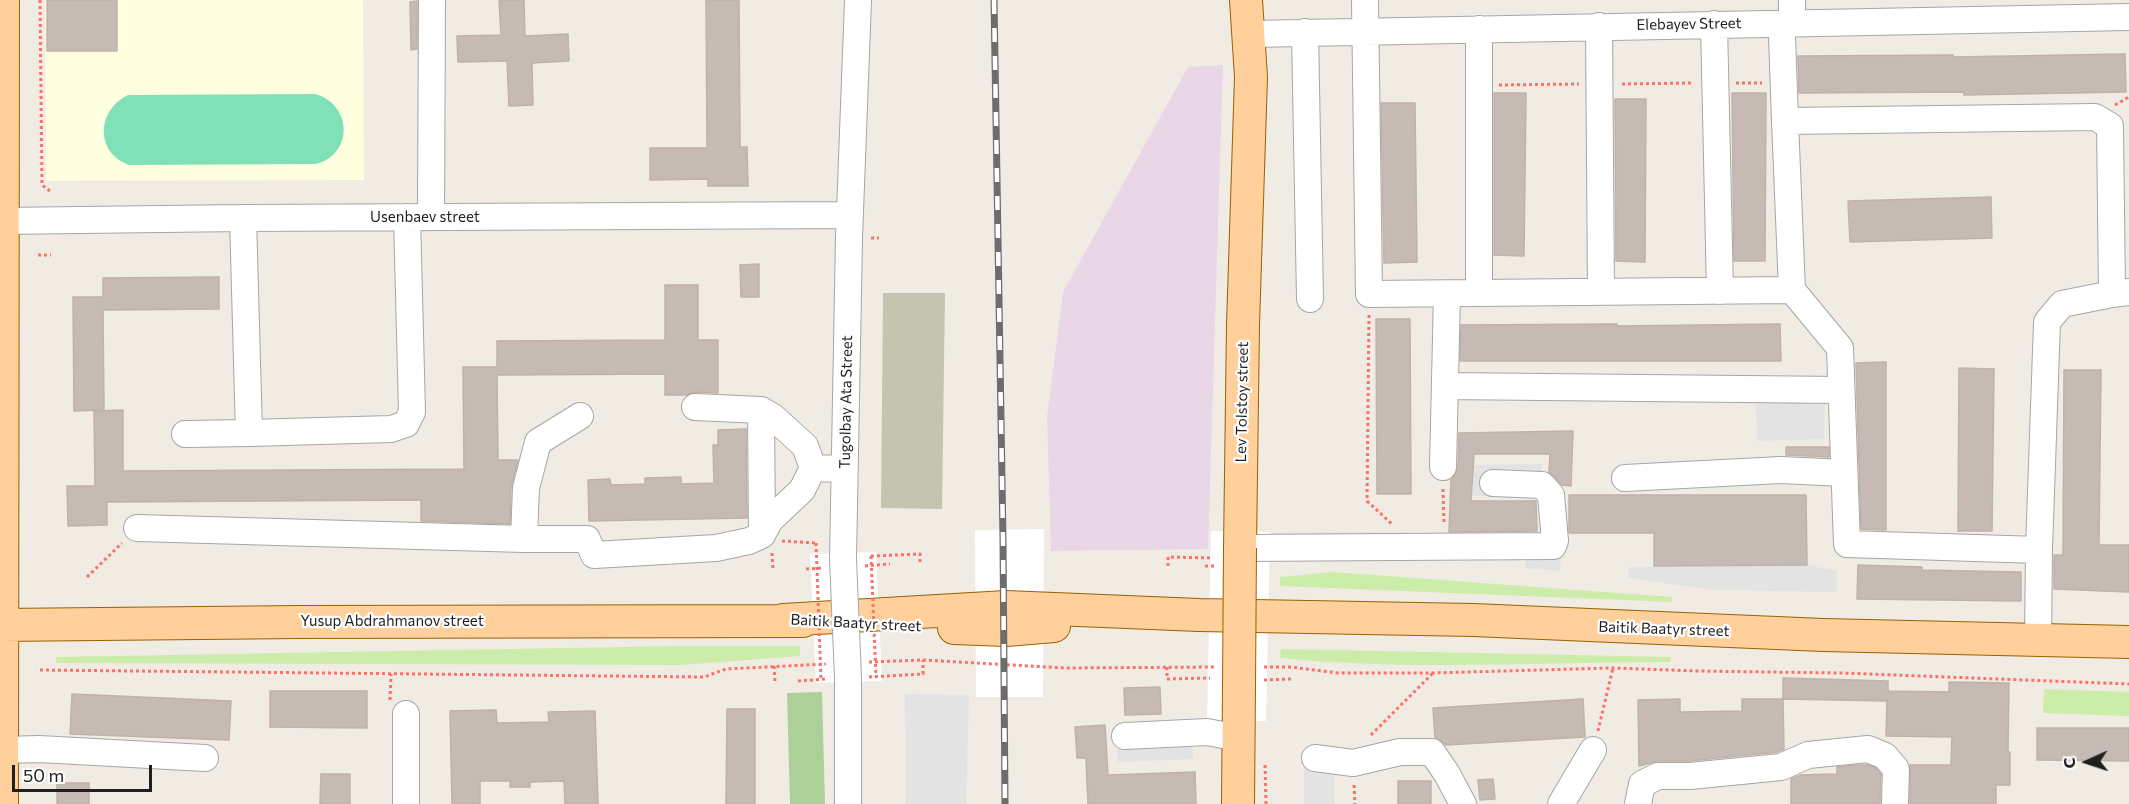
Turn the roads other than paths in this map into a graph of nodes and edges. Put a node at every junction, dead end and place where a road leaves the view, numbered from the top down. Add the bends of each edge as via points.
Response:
1 (3, 0) edge
2 (432, 0) edge
3 (858, 0) edge
4 (1246, 0) edge
5 (1365, 0) edge
6 (1996, 10) edge
7 (2129, 17) edge
8 (1789, 19) edge
9 (1713, 24) junction
10 (1599, 26) junction
11 (1479, 28) junction
12 (1366, 31) junction
13 (1305, 32) junction
14 (1250, 34) junction
15 (1785, 121) junction
16 (849, 215) junction
17 (419, 217) junction
18 (243, 218) junction
19 (1, 221) edge
20 (1792, 290) junction
21 (1720, 291) junction
22 (1601, 292) junction
23 (1479, 293) junction
24 (2121, 293) edge
25 (1447, 294) junction
26 (1310, 299) dead end
27 (1446, 386) junction
28 (1841, 390) junction
29 (695, 407) dead end
30 (761, 410) junction
31 (580, 416) dead end
32 (249, 433) junction
33 (184, 434) dead end
34 (1443, 467) road end
35 (813, 468) junction
36 (845, 469) junction
37 (1843, 473) junction
38 (1625, 478) dead end
39 (1493, 483) dead end
40 (137, 528) road end
41 (767, 538) junction
42 (524, 539) junction
43 (2039, 550) junction
44 (1226, 553) junction
45 (783, 620) joint
46 (1, 625) edge
47 (2038, 640) junction
48 (2129, 642) edge
49 (406, 714) dead end
50 (1, 719) edge
51 (1125, 736) dead end
52 (1239, 738) junction
53 (3, 750) junction
54 (1593, 750) road end
55 (205, 758) dead end
56 (1315, 758) dead end
57 (2, 804) edge
58 (406, 804) edge
59 (848, 804) edge
60 (1238, 804) edge
61 (1463, 804) edge
62 (1561, 804) edge
63 (1638, 804) edge
64 (1895, 804) edge

1 - 19 main road
2 - 17 street
3 - 16 street, Tugolbay Ata Street
4 - 14 main road, Lev Tolstoy street
5 - 12 street
6 - 7 street, Elebayev Street
6 - 8 street, Elebayev Street
8 - 9 street, Elebayev Street
8 - 15 street via 1782,82
9 - 10 street, Elebayev Street
9 - 21 street
10 - 11 street, Elebayev Street
10 - 22 street
11 - 12 street, Elebayev Street
11 - 23 street
12 - 13 street, Elebayev Street
12 - 25 street via 1369,294
13 - 14 street, Elebayev Street
13 - 26 street
14 - 44 main road, Lev Tolstoy street via 1243,325
15 - 20 street
15 - 24 street via 2095,117 2110,126
16 - 17 street, Usenbaev street
16 - 36 street, Tugolbay Ata Street
17 - 18 street, Usenbaev street
17 - 32 street via 412,412 406,424 391,429
18 - 19 street, Usenbaev street
18 - 32 street
19 - 46 main road
20 - 21 street
20 - 28 street via 1840,348
21 - 22 street
22 - 23 street
23 - 25 street
24 - 43 street via 2062,304 2047,322
25 - 27 street
27 - 28 street
27 - 34 street
28 - 37 street
29 - 30 street
30 - 35 street via 806,446
30 - 41 street
31 - 42 street via 538,442 526,488
32 - 33 street
35 - 36 street
35 - 41 street via 802,490 770,520
36 - 59 street, Tugolbay Ata Street, bridge
37 - 38 street via 1781,470
37 - 43 street via 1846,544
39 - 44 street via 1542,484 1551,495 1556,541 1553,546
40 - 42 street
41 - 42 street via 716,548 594,555 587,539
43 - 47 street
44 - 52 main road, Lev Tolstoy street, bridge
45 - 46 main road, Yusup Abdrahmanov street
45 - 47 main road, Baitik Baatyr street via 1006,630 1199,615 1473,620
46 - 50 main road
47 - 48 main road, Baitik Baatyr street
49 - 58 street
50 - 53 main road
51 - 52 street via 1207,732
52 - 60 main road, Lev Tolstoy street
53 - 55 street
53 - 57 main road
54 - 62 street
56 - 61 street via 1353,763 1400,752 1432,752
63 - 64 street via 1642,784 1658,776 1781,767 1808,755 1868,748 1885,756 1896,770

